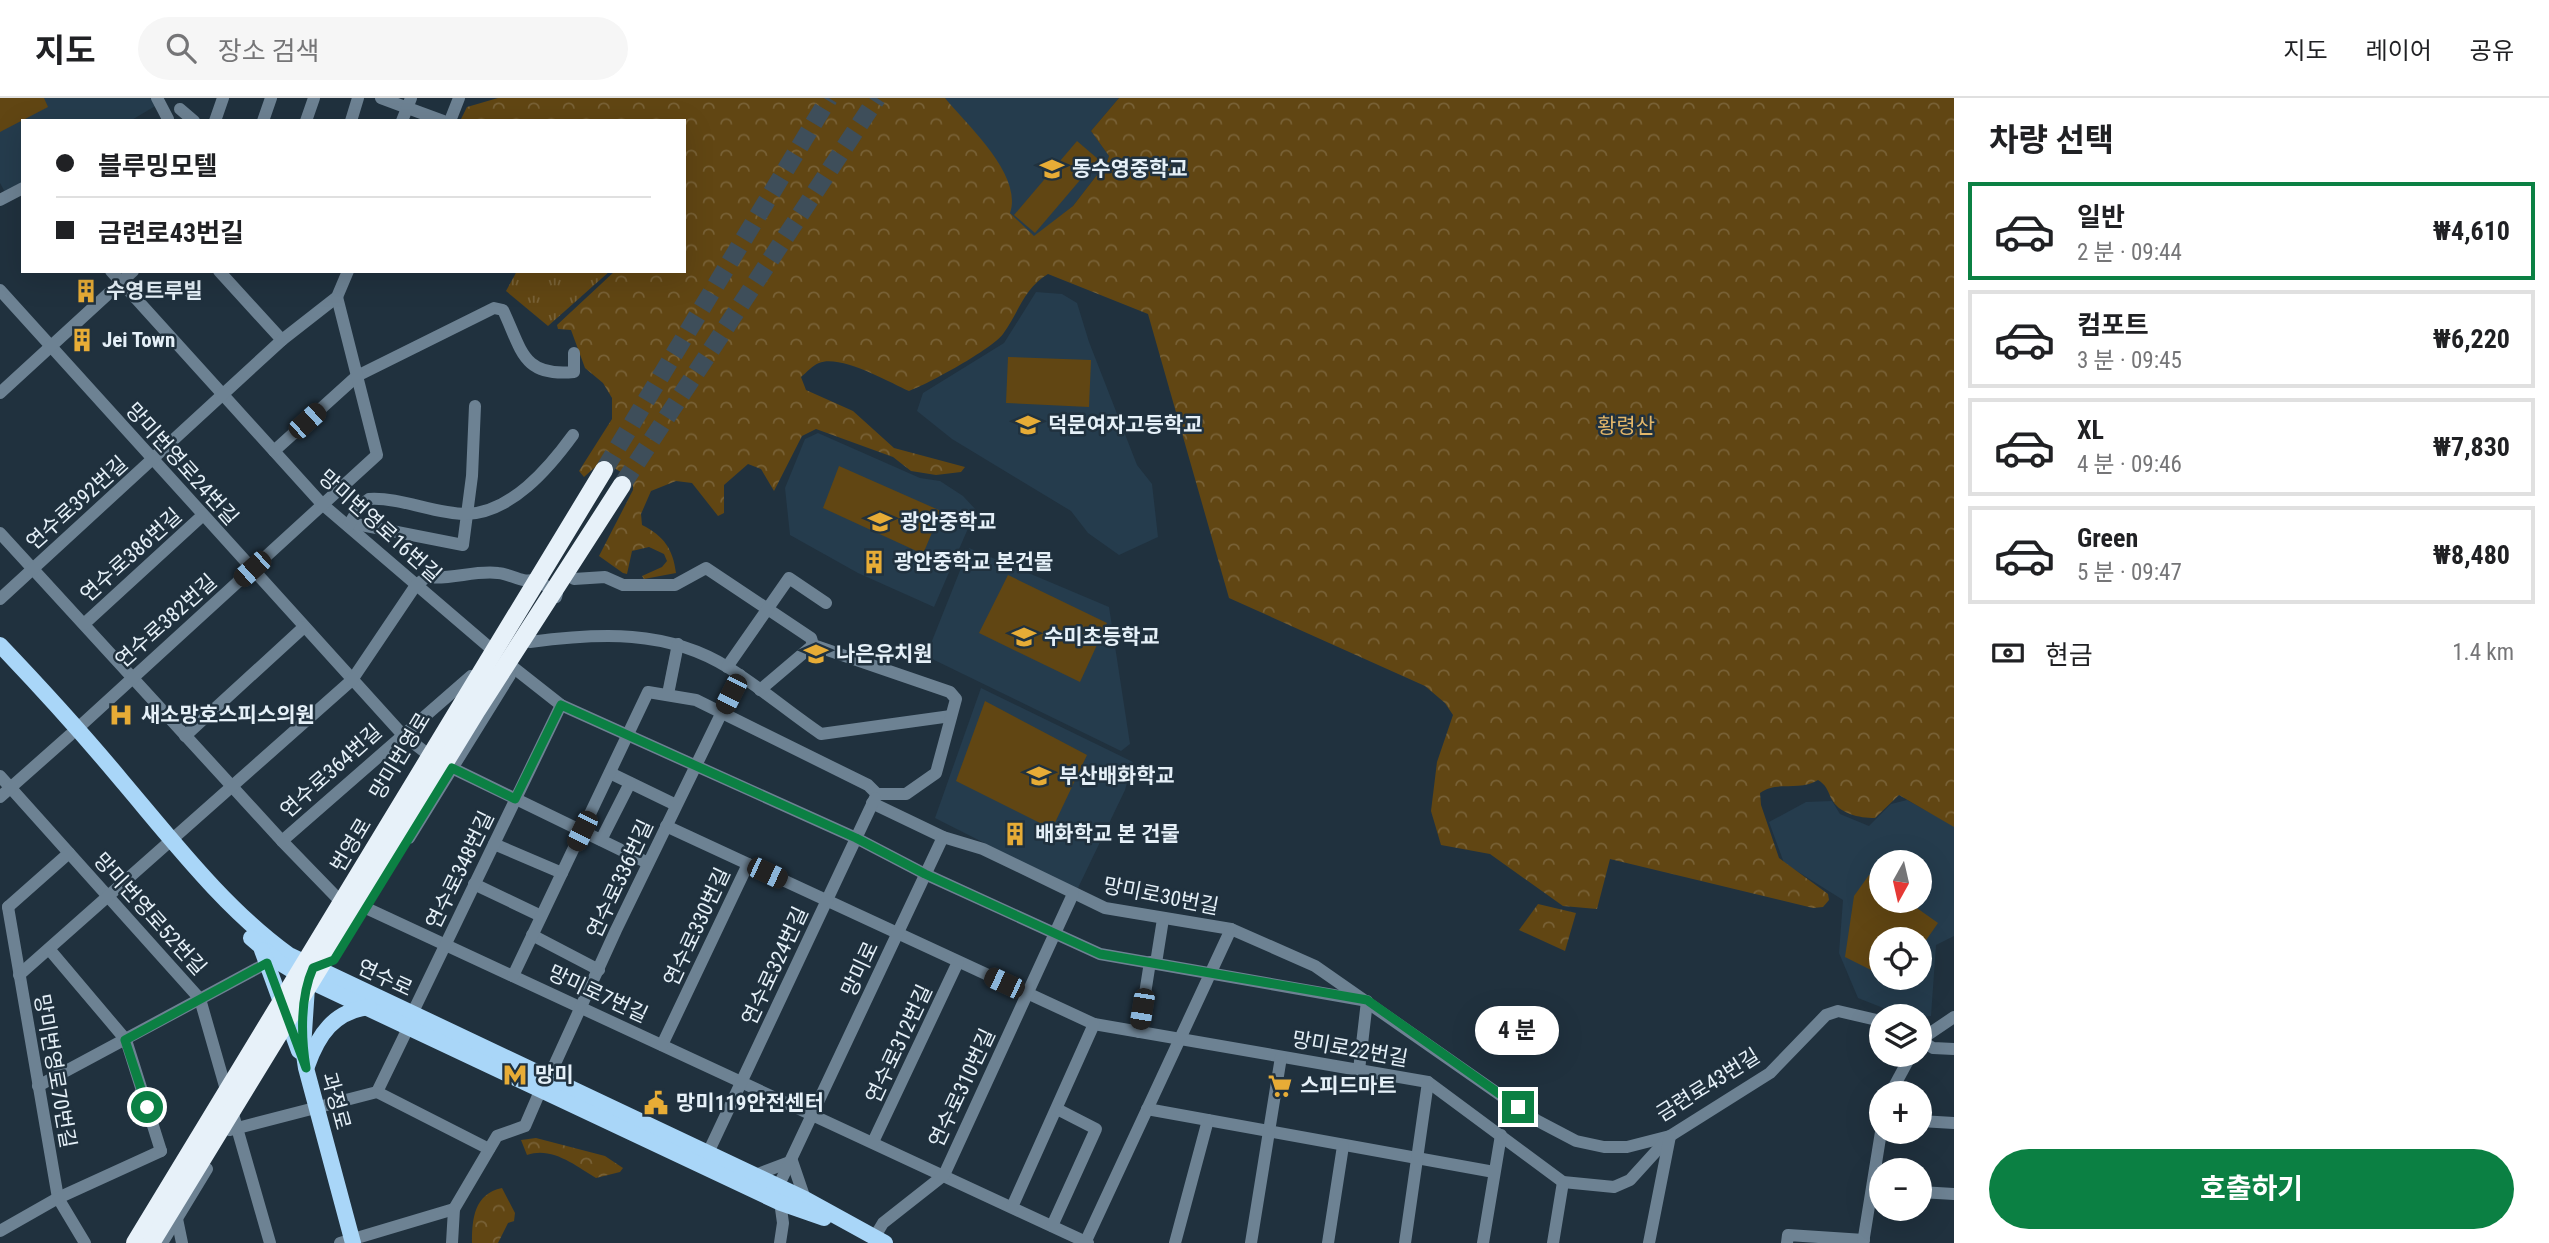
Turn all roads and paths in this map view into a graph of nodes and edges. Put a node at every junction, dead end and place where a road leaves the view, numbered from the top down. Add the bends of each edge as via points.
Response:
1 (157, 98) edge
2 (223, 98) edge
3 (271, 98) edge
4 (314, 98) edge
5 (358, 98) edge
6 (381, 98) edge
7 (459, 98) edge
8 (409, 103) edge
9 (182, 104) edge
10 (166, 119) edge
11 (167, 119) edge
12 (193, 119) edge
13 (216, 119) edge
14 (264, 119) edge
15 (307, 119) edge
16 (352, 119) edge
17 (439, 119) edge
18 (451, 119) edge
19 (21, 189) edge
20 (2, 195) edge
21 (113, 273) edge
22 (131, 273) edge
23 (221, 273) edge
24 (347, 273) edge
25 (121, 282) junction
26 (0, 290) edge
27 (337, 297) junction
28 (282, 340) junction
29 (51, 346) junction
30 (574, 353) dead end
31 (357, 376) junction
32 (0, 393) edge
33 (224, 396) junction
34 (475, 406) dead end
35 (573, 435) dead end
36 (274, 451) junction
37 (153, 460) junction
38 (604, 470) tunnel mouth
39 (622, 485) tunnel mouth
40 (322, 505) junction
41 (467, 514) junction
42 (203, 515) junction
43 (349, 524) junction
44 (0, 533) edge
45 (33, 568) junction
46 (252, 569) junction
47 (573, 579) dead end
48 (528, 582) junction
49 (416, 585) junction
50 (0, 599) edge
51 (826, 603) dead end
52 (766, 609) junction
53 (84, 624) junction
54 (304, 627) junction
55 (530, 642) junction
56 (678, 644) junction
57 (0, 645) edge
58 (813, 645) junction
59 (489, 647) junction
60 (0, 659) edge
61 (727, 667) junction
62 (514, 668) junction
63 (471, 676) junction
64 (740, 676) junction
65 (133, 678) junction
66 (352, 680) junction
67 (760, 690) junction
68 (668, 694) junction
69 (561, 705) junction
70 (722, 712) junction
71 (951, 716) junction
72 (74, 731) junction
73 (402, 734) junction
74 (185, 736) junction
75 (629, 736) junction
76 (425, 752) junction
77 (695, 765) junction
78 (452, 768) junction
79 (610, 773) junction
80 (0, 776) edge
81 (630, 783) junction
82 (10, 788) junction
83 (233, 788) junction
84 (0, 797) edge
85 (874, 798) junction
86 (515, 799) junction
87 (676, 805) junction
88 (666, 826) junction
89 (582, 831) junction
90 (943, 837) junction
91 (856, 838) junction
92 (601, 840) junction
93 (282, 841) junction
94 (170, 844) junction
95 (494, 844) junction
96 (69, 853) junction
97 (648, 863) junction
98 (748, 864) junction
99 (562, 873) junction
100 (925, 874) junction
101 (474, 884) junction
102 (1073, 894) junction
103 (109, 897) junction
104 (336, 899) junction
105 (827, 901) junction
106 (4, 907) edge
107 (366, 908) junction
108 (541, 916) junction
109 (1163, 919) junction
110 (1231, 929) junction
111 (897, 934) junction
112 (1055, 934) junction
113 (532, 935) junction
114 (445, 945) junction
115 (49, 950) junction
116 (264, 955) junction
117 (958, 962) junction
118 (1153, 963) junction
119 (599, 970) junction
120 (1210, 972) junction
121 (311, 974) junction
122 (19, 975) junction
123 (513, 976) junction
124 (278, 993) junction
125 (1027, 993) junction
126 (200, 999) junction
127 (1367, 1000) junction
128 (369, 1007) junction
129 (582, 1007) junction
130 (1954, 1017) edge
131 (1869, 1018) edge
132 (410, 1020) junction
133 (1094, 1024) junction
134 (1139, 1032) junction
135 (1932, 1032) edge
136 (1180, 1039) junction
137 (125, 1040) junction
138 (297, 1043) junction
139 (662, 1045) junction
140 (1932, 1047) edge
141 (1954, 1049) edge
142 (1281, 1056) junction
143 (306, 1068) junction
144 (1359, 1070) junction
145 (224, 1081) junction
146 (742, 1082) junction
147 (1429, 1082) junction
148 (545, 1084) junction
149 (38, 1086) junction
150 (377, 1092) junction
151 (317, 1109) junction
152 (1057, 1109) junction
153 (1147, 1109) junction
154 (814, 1115) junction
155 (1208, 1120) junction
156 (200, 1121) junction
157 (1932, 1122) edge
158 (1954, 1123) edge
159 (234, 1127) junction
160 (1269, 1132) junction
161 (1501, 1135) junction
162 (1670, 1136) junction
163 (873, 1142) junction
164 (1343, 1146) junction
165 (489, 1149) junction
166 (161, 1151) junction
167 (707, 1155) junction
168 (1417, 1159) junction
169 (177, 1160) junction
170 (792, 1161) junction
171 (1494, 1172) junction
172 (944, 1175) junction
173 (167, 1176) junction
174 (753, 1176) junction
175 (1563, 1182) junction
176 (1932, 1193) edge
177 (1954, 1194) edge
178 (779, 1195) junction
179 (58, 1198) junction
180 (804, 1199) junction
181 (1012, 1207) junction
182 (454, 1209) junction
183 (177, 1218) junction
184 (1869, 1220) edge
185 (846, 1225) junction
186 (1052, 1226) junction
187 (0, 1231) edge
188 (1650, 1237) edge
189 (1787, 1239) edge
190 (880, 1240) edge
191 (349, 1242) edge
192 (1864, 1242) edge
193 (85, 1243) edge
194 (126, 1243) edge
195 (135, 1243) edge
196 (151, 1243) edge
197 (162, 1243) edge
198 (182, 1243) edge
199 (270, 1243) edge
200 (452, 1243) edge
201 (780, 1243) edge
202 (1086, 1243) edge
203 (1175, 1243) edge
204 (1251, 1243) edge
205 (1328, 1243) edge
206 (1405, 1243) edge
207 (1483, 1243) edge
208 (1553, 1243) edge
209 (1640, 1243) edge

1 - 10 street
2 - 13 street
3 - 14 street
4 - 15 street
5 - 16 street
6 - 8 street
7 - 18 street
8 - 17 street
9 - 11 street
9 - 12 street
19 - 20 street
21 - 25 street, 망미번영로16번길
22 - 25 street
23 - 28 street
24 - 27 street
25 - 29 street
25 - 33 street, 망미번영로16번길
26 - 29 street, 망미번영로24번길
27 - 28 street, 연수로392번길
27 - 31 street, 연수로382번길
28 - 33 street, 연수로392번길
29 - 32 street
29 - 37 street, 망미번영로24번길
30 - 31 street via 574,372 538,370 526,358 503,310 494,308
31 - 36 street
31 - 40 street, 연수로382번길 via 377,456
33 - 36 street, 망미번영로16번길
33 - 37 street, 연수로392번길
34 - 41 street
35 - 41 street via 548,469 514,496
36 - 40 street, 망미번영로16번길
37 - 42 street, 망미번영로24번길
37 - 45 street, 연수로392번길
38 - 195 highway, 번영로
39 - 196 highway, 번영로 via 477,710
40 - 43 street, 망미번영로16번길
40 - 46 street, 연수로382번길
41 - 43 street via 369,499
41 - 43 street via 463,545
42 - 46 street, 망미번영로24번길
42 - 53 street, 연수로386번길
43 - 49 street, 망미번영로16번길
44 - 45 street
45 - 50 street, 연수로392번길
45 - 53 street
46 - 54 street, 망미번영로24번길
46 - 65 street, 연수로382번길
47 - 52 street via 605,577 623,585 674,585 706,568
48 - 49 street via 498,573 427,578
48 - 55 street via 535,579 557,593
48 - 59 street, 망미번영로
49 - 59 street, 망미번영로16번길
49 - 66 street
51 - 52 street via 789,578
52 - 58 street via 811,638
52 - 61 street
53 - 65 street
54 - 66 street, 망미번영로24번길
54 - 74 street
55 - 56 street via 594,634
55 - 62 street
56 - 61 street
56 - 68 street
57 - 72 main road, 연수로
58 - 67 street
58 - 71 street via 950,692 956,699
59 - 63 street, 망미번영로
60 - 72 main road, 연수로
61 - 64 street
62 - 69 street
62 - 78 street
63 - 73 street, 연수로364번길
63 - 76 street, 망미번영로
64 - 67 street
64 - 70 street, 연수로336번길
65 - 72 street, 연수로382번길
65 - 74 street
66 - 73 street, 망미번영로24번길
66 - 83 street
67 - 71 street via 821,734
68 - 70 street
68 - 75 street via 648,692
69 - 75 street
69 - 86 street, 연수로348번길
70 - 77 street, 연수로336번길
70 - 85 street via 868,785
71 - 85 street via 936,774 906,793
72 - 82 street, 연수로382번길
72 - 94 main road, 연수로
73 - 76 street, 망미번영로24번길
73 - 93 street, 연수로364번길
74 - 83 street
75 - 77 street
75 - 79 street
76 - 104 street, 망미번영로
77 - 87 street, 연수로336번길
77 - 91 street
78 - 86 street
78 - 107 street
79 - 81 street, 연수로336번길
79 - 89 street
80 - 82 street, 망미번영로52번길
81 - 87 street, 연수로336번길
81 - 92 street
82 - 84 street, 연수로382번길
82 - 96 street, 망미번영로52번길
83 - 93 street
83 - 94 street
85 - 90 street
85 - 91 street, 연수로324번길
86 - 89 street
86 - 95 street, 연수로348번길
87 - 88 street, 연수로336번길
88 - 97 street, 연수로336번길
88 - 98 street, 망미로22번길
89 - 92 street
89 - 99 street
90 - 100 street, 망미로
90 - 102 street, 망미로30번길 via 984,849
91 - 100 street
91 - 105 street, 연수로324번길
92 - 97 street
93 - 104 street
94 - 103 street
94 - 116 main road, 연수로
94 - 121 main road, 연수로 via 261,934
95 - 99 street
95 - 101 street, 연수로348번길
96 - 103 street, 망미번영로52번길
96 - 106 street, 망미번영로52번길
97 - 119 street, 연수로336번길
98 - 105 street, 망미로22번길
98 - 139 street, 연수로330번길
99 - 108 street
100 - 111 street, 망미로
100 - 112 street
101 - 108 street
101 - 114 street, 연수로348번길
102 - 109 street, 망미로30번길 via 1105,908
102 - 112 street, 연수로310번길
103 - 115 street
103 - 126 street, 망미번영로52번길
104 - 121 street, 망미번영로 via 307,947
105 - 111 street, 망미로22번길
105 - 146 street, 연수로324번길
106 - 122 street, 망미번영로70번길
107 - 114 street, 망미로7번길
107 - 121 street via 334,960
108 - 113 street
109 - 110 street, 망미로30번길
109 - 118 street
110 - 120 street
110 - 127 street, 망미로30번길 via 1315,965
111 - 117 street, 망미로22번길
111 - 154 street, 망미로
112 - 118 street via 1100,954
112 - 125 street, 연수로310번길
113 - 119 street, 연수로336번길
113 - 123 street
114 - 123 street, 망미로7번길
114 - 132 street, 연수로348번길
115 - 122 street
115 - 137 street
116 - 121 main road, 연수로
116 - 124 main road
116 - 126 street
117 - 125 street, 망미로22번길
117 - 163 street, 연수로312번길
118 - 120 street
118 - 134 street
119 - 129 street, 연수로336번길
120 - 127 street
120 - 136 street
121 - 128 main road, 연수로
121 - 132 main road, 연수로
121 - 143 main road, 과정로 via 303,1037
122 - 149 street, 망미번영로70번길
123 - 129 street, 망미로7번길
124 - 138 main road
124 - 145 street
125 - 133 street, 망미로22번길
125 - 172 street, 연수로310번길
126 - 137 street
126 - 145 street, 망미번영로52번길
127 - 144 street
127 - 162 street, 금련로43번길 via 1552,1131 1604,1147 1627,1147
128 - 132 main road, 연수로
128 - 143 main road via 331,1023 315,1042
129 - 139 street, 망미로7번길
129 - 148 street, 연수로336번길
130 - 135 street
131 - 162 street, 금련로43번길 via 1838,1011 1826,1015 1770,1073
132 - 148 main road, 연수로
132 - 150 street, 연수로
133 - 134 street, 망미로22번길
133 - 152 street
134 - 136 street, 망미로22번길
136 - 142 street, 망미로22번길
136 - 153 street
137 - 149 street
137 - 166 street
138 - 143 main road
138 - 159 street via 284,1042
139 - 146 street, 망미로7번길
140 - 141 street
142 - 144 street, 망미로22번길
142 - 160 street
143 - 151 main road, 과정로
144 - 147 street, 망미로22번길
145 - 156 street
145 - 159 street, 망미번영로52번길
146 - 154 street, 망미로7번길
146 - 167 street, 연수로324번길
147 - 161 street, 망미로22번길
147 - 168 street
148 - 165 street, 연수로336번길 via 525,1126 497,1136
148 - 167 main road, 연수로
148 - 178 main road, 연수로
149 - 179 street, 망미번영로70번길
150 - 151 street
150 - 165 street
151 - 159 street
151 - 191 main road, 과정로
152 - 181 street
152 - 186 street via 1096,1129
153 - 155 street
153 - 202 street
154 - 163 street, 망미로7번길
154 - 170 street, 망미로
155 - 160 street
155 - 203 street
156 - 159 street
156 - 169 street
157 - 158 street
159 - 183 street
159 - 199 street, 망미번영로52번길
160 - 164 street
160 - 204 street
161 - 171 street
161 - 175 street, 망미로22번길
162 - 175 street via 1630,1180 1614,1187
162 - 188 street
163 - 172 street, 망미로7번길
164 - 168 street
164 - 205 street
165 - 182 street
166 - 169 street
166 - 179 street
167 - 174 main road, 연수로
168 - 171 street
168 - 206 street
169 - 173 street
170 - 174 street
170 - 178 street, 망미로
170 - 180 street
171 - 207 street
172 - 181 street, 망미로7번길
172 - 190 street, 연수로310번길 via 883,1223
173 - 183 street
173 - 194 street
174 - 178 main road, 연수로
175 - 208 street
176 - 177 street
178 - 180 main road, 연수로
178 - 185 main road, 연수로
178 - 201 street
179 - 187 street
179 - 193 street, 망미번영로70번길
180 - 185 main road, 연수로
181 - 186 street, 망미로7번길
182 - 191 street
182 - 200 street
183 - 197 street
183 - 198 street
184 - 192 street
185 - 190 main road, 연수로
186 - 202 street, 망미로7번길
188 - 209 street
189 - 192 street

